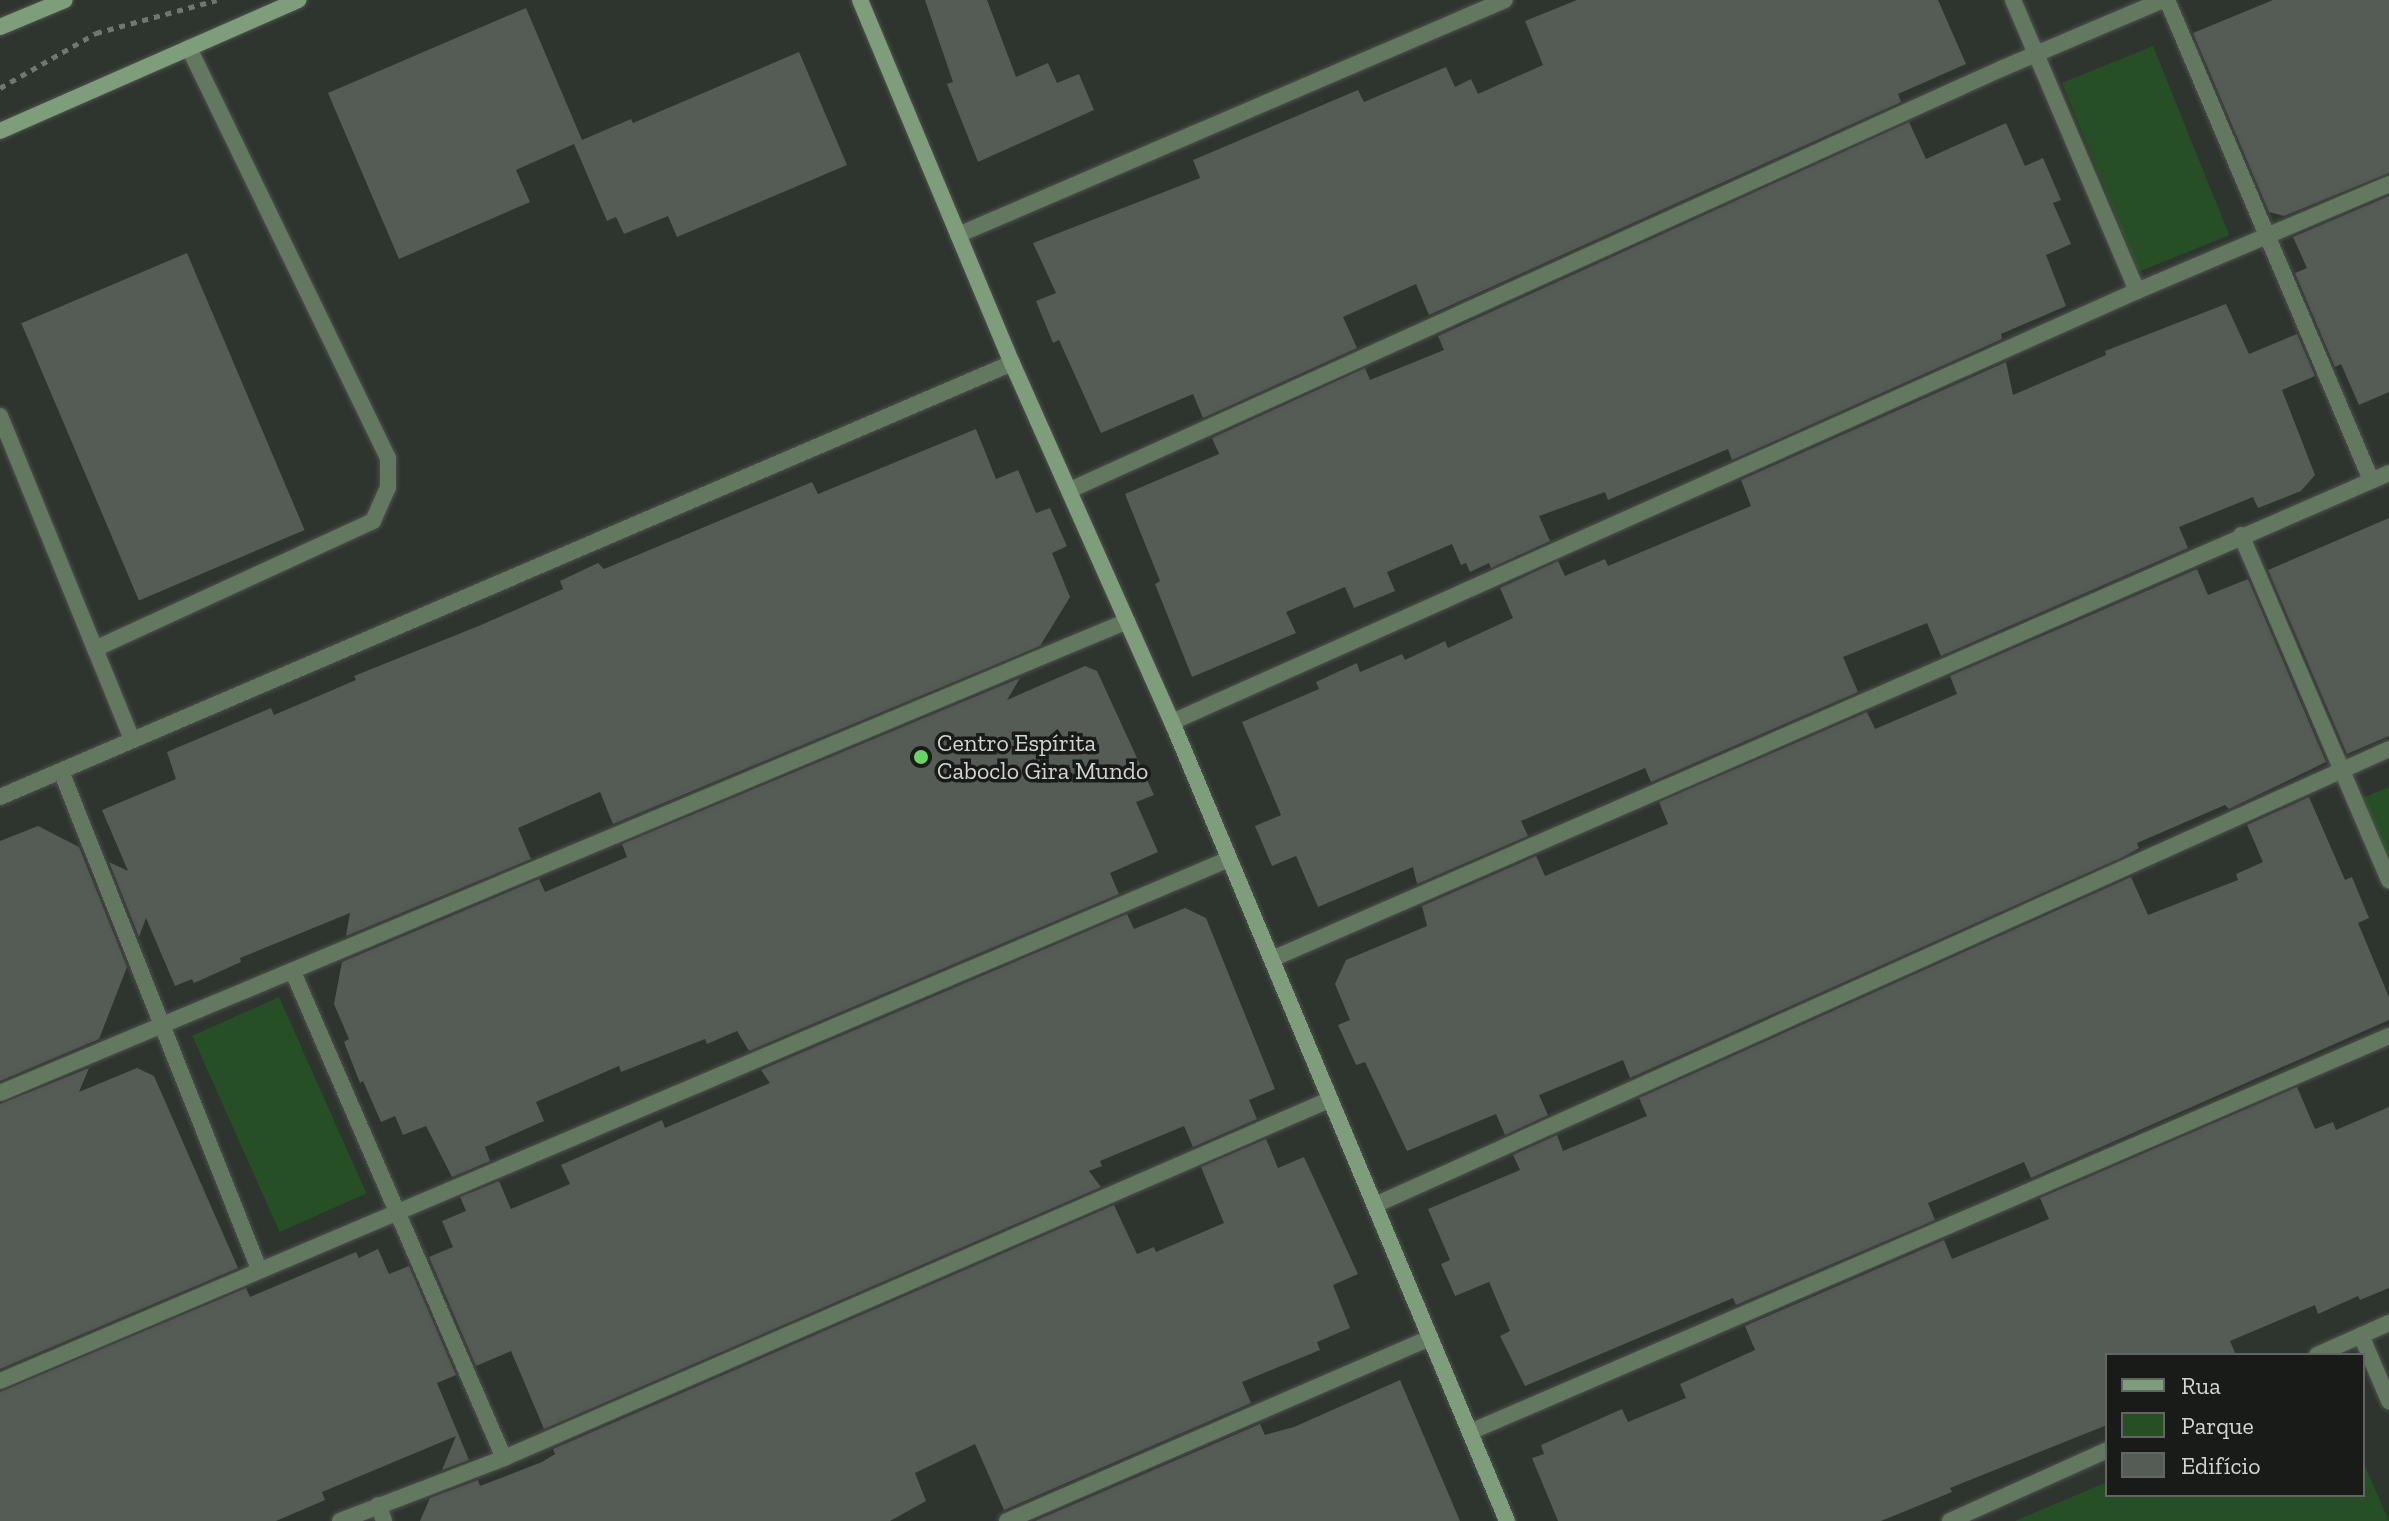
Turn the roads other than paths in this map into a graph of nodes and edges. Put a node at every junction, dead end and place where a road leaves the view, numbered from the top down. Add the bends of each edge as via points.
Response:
1 (65, 0) edge
2 (298, 0) edge
3 (860, 0) edge
4 (1505, 0) edge
5 (2013, 0) edge
6 (2165, 0) edge
7 (0, 27) edge
8 (189, 48) junction
9 (2035, 54) junction
10 (0, 131) edge
11 (2389, 184) edge
12 (958, 235) junction
13 (2267, 236) junction
14 (2137, 291) junction
15 (1012, 363) junction
16 (0, 416) edge
17 (2389, 473) edge
18 (2371, 480) junction
19 (1070, 490) junction
20 (2241, 535) junction
21 (1127, 621) junction
22 (95, 649) junction
23 (1172, 722) junction
24 (132, 740) junction
25 (2389, 749) edge
26 (2340, 769) junction
27 (61, 771) junction
28 (0, 797) edge
29 (1229, 859) junction
30 (2389, 881) edge
31 (1272, 959) junction
32 (293, 972) junction
33 (163, 1023) junction
34 (2389, 1036) edge
35 (0, 1093) edge
36 (1329, 1100) junction
37 (1375, 1205) junction
38 (397, 1214) junction
39 (259, 1269) junction
40 (2389, 1323) edge
41 (2361, 1335) junction
42 (1430, 1338) junction
43 (2321, 1353) edge
44 (0, 1381) edge
45 (2389, 1401) edge
46 (1470, 1432) junction
47 (2105, 1451) edge
48 (504, 1458) junction
49 (381, 1513) edge
50 (340, 1521) edge
51 (1007, 1521) edge
52 (1507, 1521) edge
53 (1950, 1521) edge

1 - 7 street
2 - 8 street
3 - 12 street
4 - 12 street
5 - 9 street
6 - 9 street
6 - 13 street
8 - 10 street
8 - 22 street via 388,458 388,488 373,521
9 - 14 street
9 - 19 street
11 - 13 street
12 - 15 street
13 - 14 street
13 - 18 street
14 - 23 street
15 - 19 street
15 - 24 street
16 - 22 street
17 - 18 street
18 - 20 street
19 - 21 street
20 - 26 street
20 - 31 street
21 - 23 street
21 - 32 street
22 - 24 street
23 - 29 street
24 - 27 street
25 - 26 street
26 - 30 street
26 - 37 street
27 - 28 street
27 - 33 street
29 - 31 street
29 - 38 street
31 - 36 street
32 - 33 street
32 - 38 street
33 - 35 street
33 - 39 street
34 - 46 street
36 - 37 street
36 - 48 street
37 - 42 street
38 - 39 street
38 - 48 street
39 - 44 street
40 - 41 street
41 - 43 street
41 - 45 street
42 - 46 street
42 - 51 street
46 - 52 street
47 - 53 street
48 - 49 street
49 - 50 street

